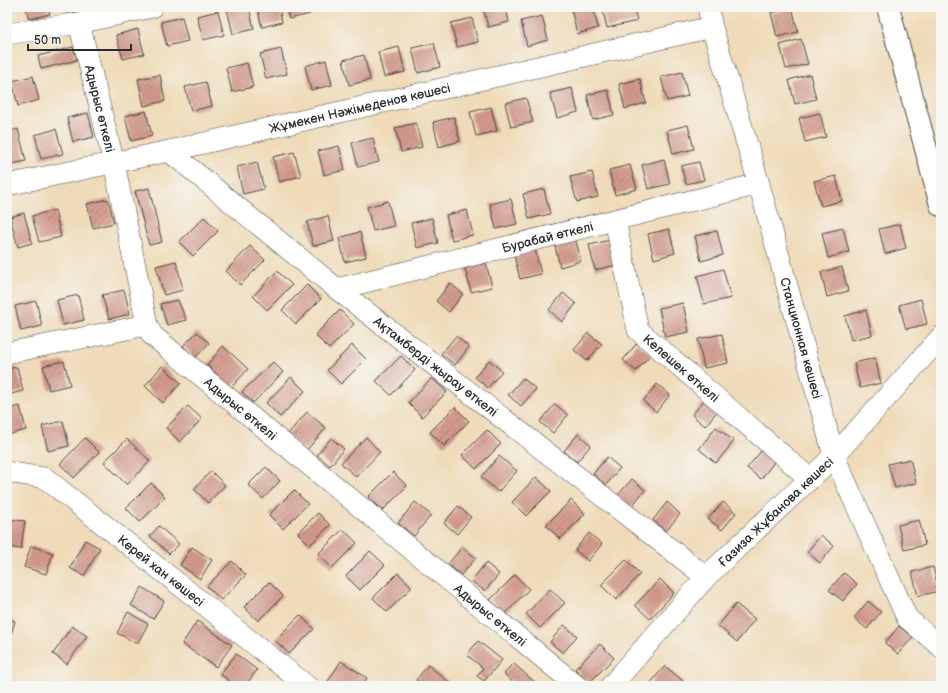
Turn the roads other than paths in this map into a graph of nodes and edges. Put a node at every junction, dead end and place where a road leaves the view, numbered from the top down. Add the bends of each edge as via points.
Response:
1 (152, 7) edge
2 (708, 7) edge
3 (888, 7) edge
4 (79, 24) junction
5 (712, 27) junction
6 (7, 34) edge
7 (169, 151) junction
8 (114, 163) junction
9 (759, 184) junction
10 (7, 185) edge
11 (941, 205) edge
12 (615, 220) junction
13 (337, 289) junction
14 (147, 325) junction
15 (941, 337) edge
16 (7, 353) edge
17 (834, 456) junction
18 (7, 472) edge
19 (810, 479) junction
20 (706, 577) junction
21 (941, 647) edge
22 (307, 686) edge
23 (577, 686) edge
24 (611, 686) edge

1 - 4 street
2 - 5 street, Станционная көшесі
3 - 11 main road
4 - 6 street
4 - 8 street, Адырыс өткелі
5 - 7 street, Жұмекен Нәжімеденов көшесі
5 - 9 street, Станционная көшесі
7 - 8 street, Жұмекен Нәжімеденов көшесі
7 - 13 street, Ақтамберді жырау өткелі
8 - 10 street, Жұмекен Нәжімеденов көшесі
8 - 14 street, Адырыс өткелі
9 - 12 street, Бурабай өткелі
9 - 17 street, Станционная көшесі
12 - 13 street, Бурабай өткелі
12 - 19 street, Келешек өткелі via 638,330
13 - 20 street, Ақтамберді жырау өткелі
14 - 16 street
14 - 23 street, Адырыс өткелі via 152,335
15 - 17 street, Ғазиза Жұбанова көшесі
17 - 19 street, Ғазиза Жұбанова көшесі
17 - 21 street, Станционная көшесі via 907,618
18 - 22 street, Керей хан көшесі via 45,478
19 - 20 street, Ғазиза Жұбанова көшесі
20 - 24 street, Ғазиза Жұбанова көшесі

